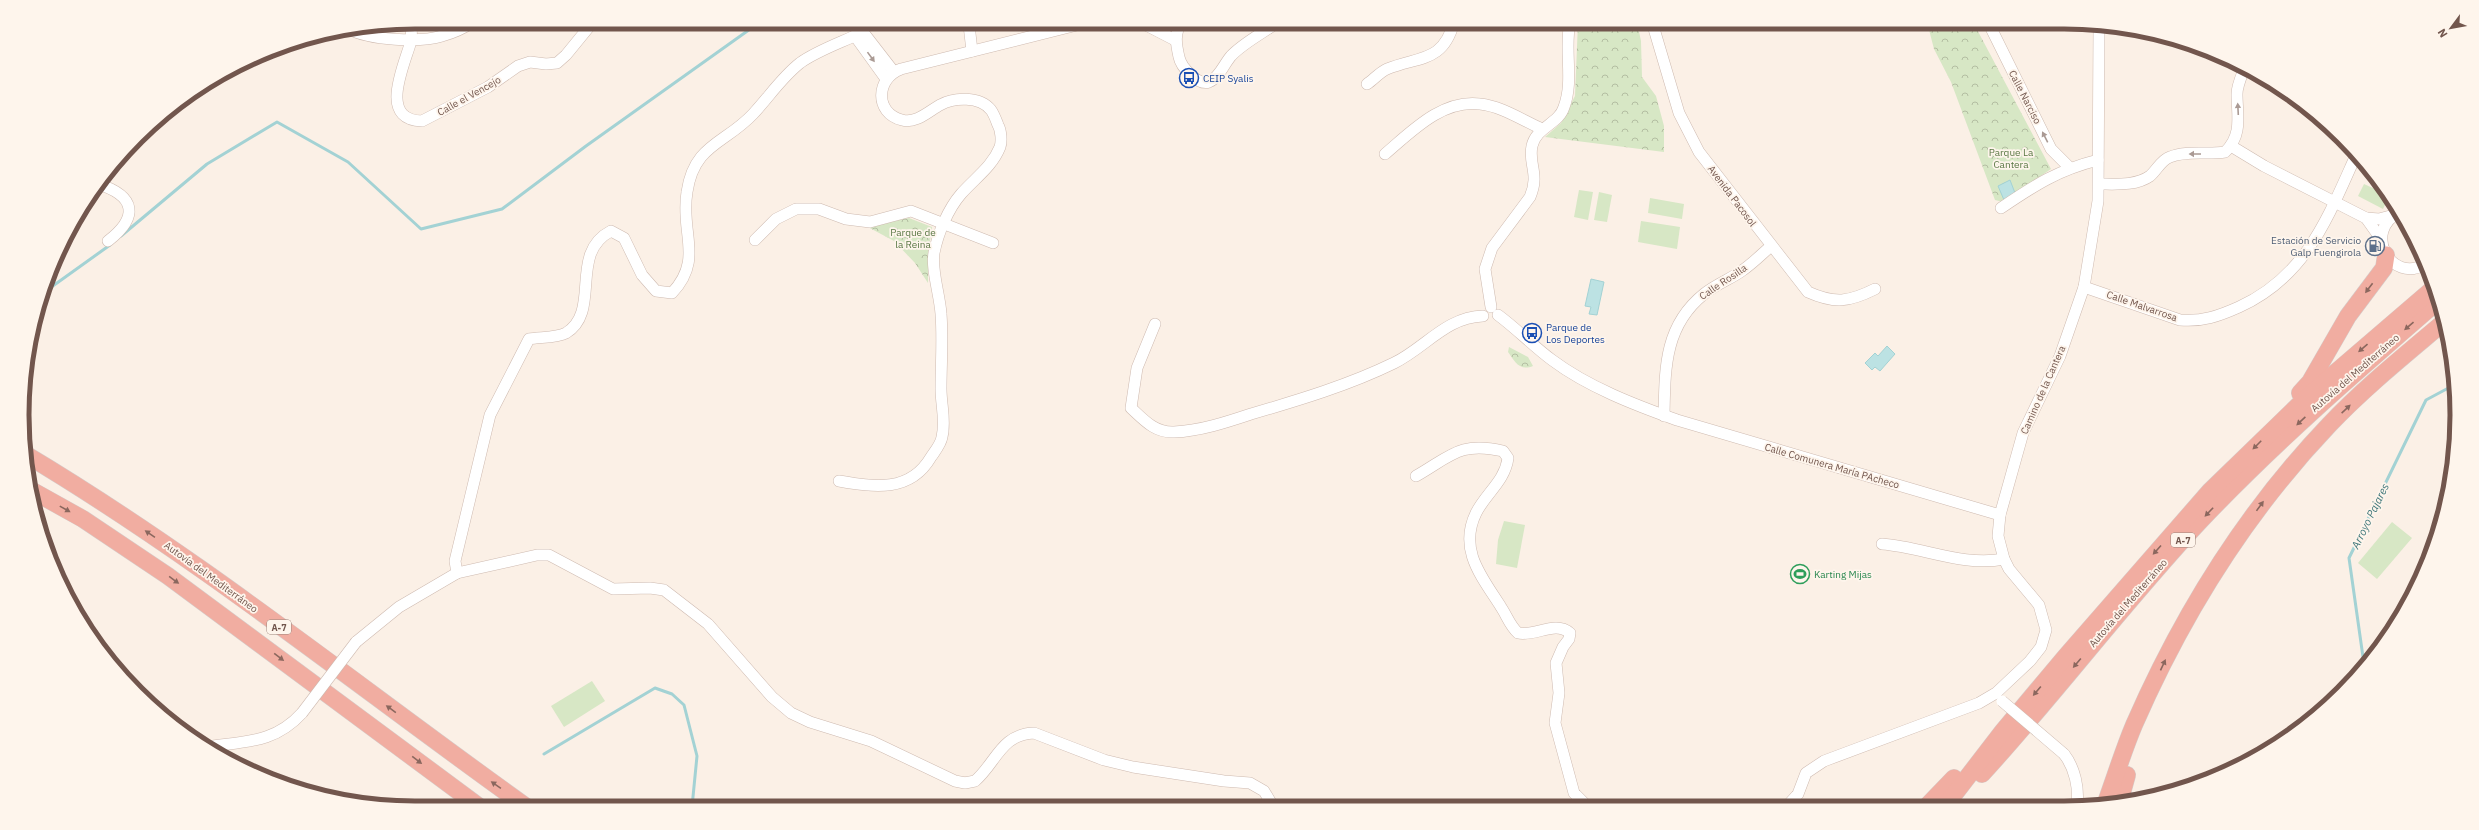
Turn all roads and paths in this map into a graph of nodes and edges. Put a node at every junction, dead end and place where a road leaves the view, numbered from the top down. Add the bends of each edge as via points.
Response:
1 (411, 29) edge
2 (458, 29) edge
3 (587, 29) edge
4 (969, 29) edge
5 (1061, 29) edge
6 (1154, 29) edge
7 (1177, 29) edge
8 (1268, 29) edge
9 (1452, 29) edge
10 (1569, 29) edge
11 (1654, 29) edge
12 (1991, 29) edge
13 (2099, 31) edge
14 (357, 33) edge
15 (411, 40) junction
16 (1175, 40) junction
17 (972, 51) junction
18 (2243, 73) edge
19 (890, 75) junction
20 (1367, 84) dead end
21 (1542, 129) junction
22 (2231, 146) junction
23 (1385, 154) dead end
24 (2098, 160) junction
25 (2354, 160) edge
26 (2069, 167) junction
27 (2099, 184) junction
28 (104, 187) edge
29 (2335, 202) junction
30 (2001, 208) dead end
31 (2394, 215) edge
32 (2395, 216) edge
33 (2366, 218) junction
34 (944, 224) junction
35 (755, 240) dead end
36 (108, 241) dead end
37 (993, 243) dead end
38 (1771, 246) junction
39 (2384, 247) junction
40 (2421, 266) edge
41 (2084, 286) junction
42 (1876, 288) dead end
43 (2430, 291) edge
44 (2434, 304) edge
45 (1494, 311) junction
46 (1155, 324) dead end
47 (2440, 326) edge
48 (1664, 416) junction
49 (2272, 430) junction
50 (31, 458) edge
51 (1416, 476) dead end
52 (839, 481) dead end
53 (37, 493) edge
54 (2000, 515) junction
55 (1882, 544) dead end
56 (2004, 559) junction
57 (457, 573) junction
58 (1999, 697) junction
59 (2147, 700) junction
60 (2003, 731) junction
61 (217, 746) edge
62 (2121, 797) edge
63 (2107, 799) edge
64 (2077, 800) edge
65 (472, 801) edge
66 (518, 801) edge
67 (1270, 801) edge
68 (1582, 801) edge
69 (1792, 801) edge
70 (1932, 801) edge
71 (1949, 801) edge
72 (1956, 801) edge

1 - 15 street
2 - 15 street via 442,36
3 - 15 street, Calle el Vencejo via 566,56 557,63 530,62 518,66 488,87 422,121 412,121 404,115 398,97 398,75
4 - 17 street
5 - 17 street
6 - 16 street
7 - 16 street
8 - 16 street via 1232,55 1215,79 1209,82 1202,82 1191,75 1179,60
9 - 20 street via 1450,38 1438,50 1420,61 1386,69
10 - 21 street via 1567,99 1564,109
11 - 38 street, Avenida Pacosol via 1679,113 1687,131 1699,152
26 -> 12 street, Calle Narciso via 2051,149
13 - 24 street, Camino de la Cantera
14 - 15 street
17 - 19 street
22 -> 18 street via 2237,135 2237,93
19 - 34 street via 881,89 882,104 888,113 901,120 911,121 942,104 962,98 980,102 990,109 999,128 1001,145 994,159 960,194
19 - 57 street via 859,34 802,62 779,82 752,114 712,145 698,159 691,176 685,223 691,261 684,281 672,293 656,291 642,275 624,238 611,231 598,238 591,252 580,317 566,333 529,339 490,415 455,561
21 - 23 street via 1510,113 1479,104 1458,106 1434,115
21 - 45 street via 1531,148 1534,168 1530,197 1492,248 1485,269
22 -> 27 street via 2225,152 2177,154 2168,157 2150,176 2137,182
22 - 29 street
24 - 26 street
24 - 27 street, Camino de la Cantera
25 - 29 street, Calle Malvarrosa
26 - 30 street via 2042,180
27 - 41 street, Camino de la Cantera via 2091,253
28 - 36 street via 120,195 128,204 130,213 127,223
29 - 33 street
29 - 41 street, Calle Malvarrosa via 2313,244 2298,265 2251,302 2209,319 2180,320
31 - 33 street via 2379,219
32 - 39 street via 2385,226
33 - 39 street
34 - 35 street via 911,211 870,222 846,219 819,209 796,209 776,219
34 - 37 street
34 - 52 street via 934,254 941,314 941,397 944,423 942,439 926,466 908,480 888,487
38 - 42 street, Avenida Pacosol via 1808,292 1828,300 1858,297
38 - 48 street, Calle Rosilla via 1743,270 1704,294 1691,305 1682,319 1668,351 1664,369
39 - 40 street via 2393,263 2402,267
39 -> 49 highway via 2384,268 2348,316 2310,382 2283,411
41 - 54 street, Camino de la Cantera via 2060,356 2024,432
43 -> 49 highway
44 -> 72 highway, Autovía del Mediterráneo / A-7 via 2323,401 2209,511 2132,597 2008,746
45 - 46 street via 1491,321 1483,316 1464,318 1438,331 1395,363 1343,384 1223,423 1174,432 1154,428 1131,408 1137,368
45 - 48 street, Calle Comunera María PAcheco via 1552,360 1571,372
59 -> 47 highway, Autovía del Mediterráneo via 2170,649 2198,597 2270,492 2329,424
48 - 54 street, Calle Comunera María PAcheco
49 -> 60 highway via 2210,491 2156,551
66 -> 50 highway, Autovía del Mediterráneo / A-7 via 163,543
51 - 68 street via 1459,450 1472,446 1503,451 1508,458 1507,468 1476,513 1469,536 1470,554 1476,570 1518,633 1532,633 1558,627 1570,633 1556,664 1559,693 1555,723 1574,793
53 -> 65 highway, A-7 via 83,519 168,576
54 - 56 street, Camino de la Cantera via 1998,536
55 - 56 street via 1906,546 1971,562
56 - 58 street, Camino de la Cantera via 2039,605 2046,630 2041,647
57 - 61 street, bridge via 399,607 356,642 291,725 278,734 259,740
57 - 67 street via 537,555 549,555 613,589 664,590 708,624 772,697 792,713 810,722 871,741 955,781 975,781 1002,746 1023,733 1034,733 1104,760 1133,767 1224,782 1250,783 1264,791
58 - 64 street, bridge via 2070,761 2078,792
58 - 69 street, Camino de la Cantera via 1824,761 1806,773 1798,794
59 - 62 highway
59 - 63 highway, Autovía del Mediterráneo via 2134,725
60 - 70 highway via 1982,748
60 - 71 highway

